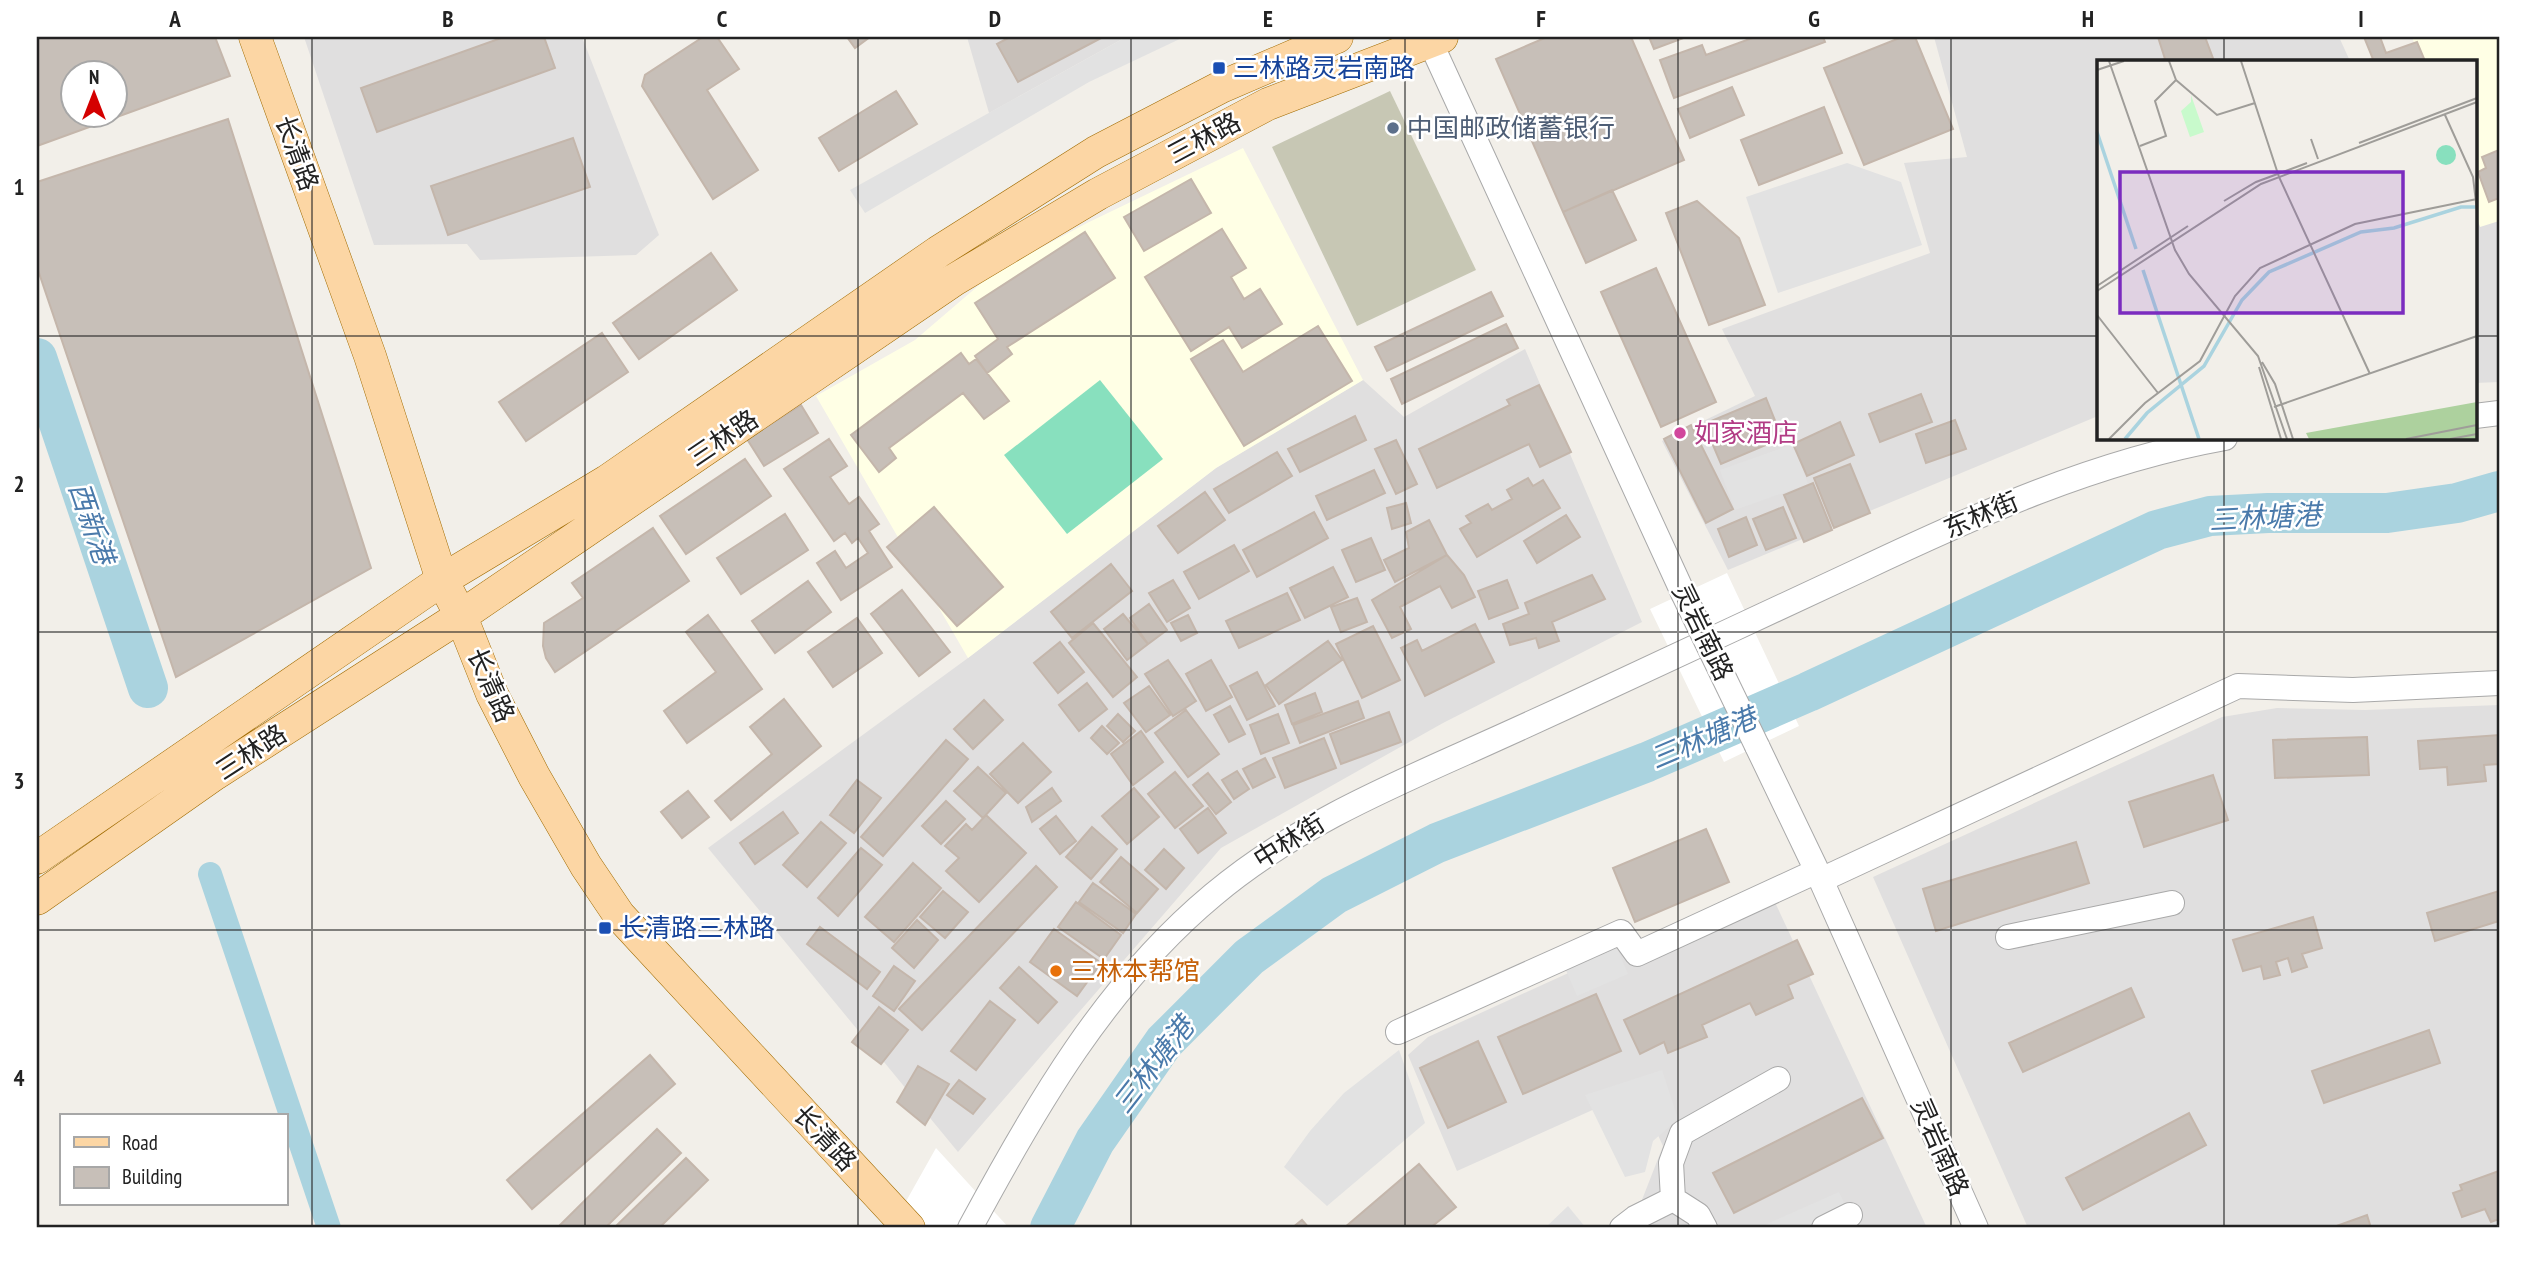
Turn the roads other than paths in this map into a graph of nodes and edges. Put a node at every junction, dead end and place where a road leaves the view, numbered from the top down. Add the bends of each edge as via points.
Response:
1 (255, 37) edge
2 (1337, 37) edge
3 (1433, 38) edge
4 (2499, 413) edge
5 (2476, 416) edge
6 (2219, 439) edge
7 (442, 580) junction
8 (461, 616) junction
9 (1748, 622) joint
10 (2499, 683) edge
11 (37, 858) edge
12 (1819, 875) junction
13 (37, 899) edge
14 (2172, 903) dead end
15 (2008, 937) dead end
16 (1398, 1032) dead end
17 (1778, 1079) dead end
18 (1673, 1199) junction
19 (1850, 1215) dead end
20 (909, 1228) edge
21 (970, 1228) edge
22 (1622, 1228) edge
23 (1705, 1228) edge
24 (1824, 1228) edge
25 (1976, 1228) edge

1 - 7 main road, 长清路 via 370,356
2 - 7 main road, 三林路 via 1221,87 1096,152 938,252 607,481
3 - 8 main road, 三林路 via 1268,104 1076,207 954,280
3 - 12 street, 灵岩南路, bridge via 1683,593
4 - 5 street
6 - 9 street, 东林街 via 2106,467 2020,498
7 - 8 main road, 长清路
7 - 11 main road, 三林路
8 - 13 main road, 三林路 via 215,774
8 - 20 main road, 长清路 via 492,694 534,776 619,915
9 - 21 street, 中林街 via 1385,788 1260,857 1176,928 1112,1000 1034,1111
10 - 12 street via 2353,690 2238,686
12 - 16 street via 1637,954 1621,932
12 - 25 street, 灵岩南路
14 - 15 street
17 - 18 street via 1682,1133 1671,1163
18 - 22 street
18 - 23 street via 1698,1215
19 - 24 street

